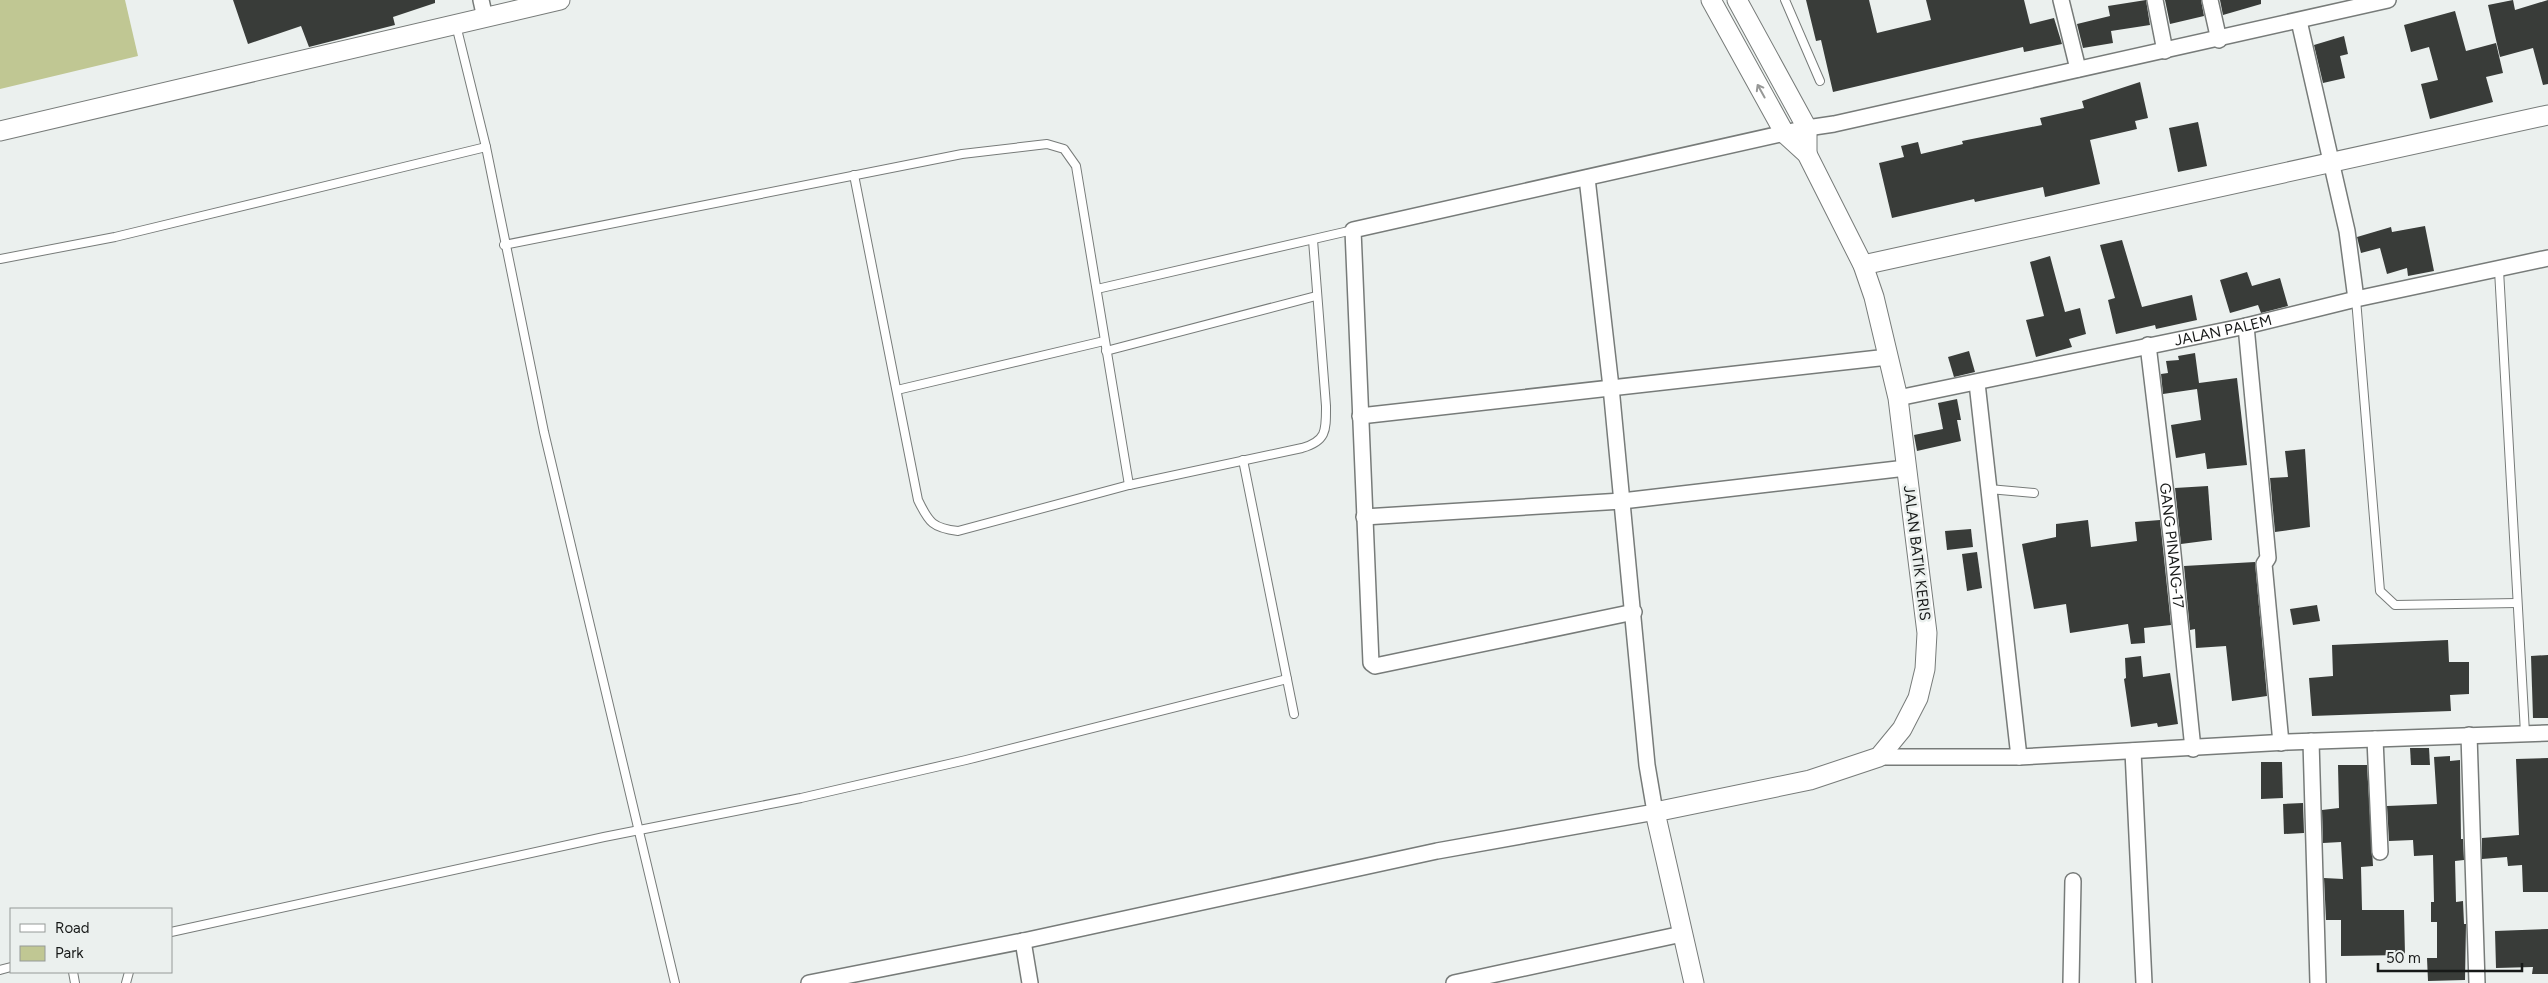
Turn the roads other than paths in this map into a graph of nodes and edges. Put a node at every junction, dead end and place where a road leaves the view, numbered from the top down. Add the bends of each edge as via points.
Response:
1 (560, 0) edge
2 (1711, 0) edge
3 (1785, 0) edge
4 (2060, 0) edge
5 (2155, 0) edge
6 (2210, 0) edge
7 (2378, 1) edge
8 (1740, 4) edge
9 (483, 9) edge
10 (1722, 20) junction
11 (2299, 21) junction
12 (456, 25) junction
13 (2218, 40) junction
14 (2165, 51) junction
15 (2078, 69) junction
16 (1820, 80) dead end
17 (2548, 115) edge
18 (1807, 128) junction
19 (0, 130) edge
20 (1785, 134) junction
21 (486, 147) junction
22 (1807, 154) junction
23 (2332, 163) junction
24 (854, 175) junction
25 (1587, 178) junction
26 (1353, 230) junction
27 (1312, 240) junction
28 (504, 245) junction
29 (2548, 258) edge
30 (0, 259) edge
31 (1863, 265) junction
32 (2499, 270) junction
33 (1098, 289) junction
34 (1316, 296) junction
35 (2356, 299) junction
36 (2246, 326) junction
37 (1104, 341) junction
38 (2148, 345) junction
39 (1106, 351) junction
40 (1888, 357) junction
41 (1977, 383) junction
42 (1611, 386) junction
43 (897, 390) junction
44 (1898, 398) junction
45 (1360, 416) junction
46 (1243, 460) junction
47 (1906, 468) junction
48 (1129, 485) junction
49 (1989, 489) junction
50 (2034, 493) dead end
51 (1622, 501) junction
52 (1364, 516) junction
53 (2517, 603) junction
54 (1634, 612) junction
55 (1287, 679) junction
56 (1294, 714) dead end
57 (2525, 733) junction
58 (2548, 733) edge
59 (2469, 736) junction
60 (2375, 739) junction
61 (2311, 741) junction
62 (2281, 743) junction
63 (2193, 749) junction
64 (2133, 751) junction
65 (2019, 756) junction
66 (1879, 757) junction
67 (1655, 812) junction
68 (640, 830) junction
69 (2380, 852) dead end
70 (2073, 881) dead end
71 (172, 932) edge
72 (1682, 934) junction
73 (1023, 941) junction
74 (867, 977) edge
75 (675, 983) edge
76 (809, 983) edge
77 (1030, 983) edge
78 (1454, 983) edge
79 (1694, 983) edge
80 (2070, 983) edge
81 (2144, 983) edge
82 (2318, 983) edge
83 (2477, 983) edge

1 - 9 street
2 - 10 street
3 - 16 lane
4 - 15 street
5 - 14 street
6 - 13 street
7 - 11 street
8 - 10 street
8 - 18 street
9 - 12 street
20 -> 10 street
11 - 13 street
11 - 23 street
12 - 19 street
12 - 21 lane
13 - 14 street
14 - 15 street
15 - 18 street
17 - 23 street
18 - 20 street
18 - 22 street
20 - 22 street
20 - 25 street
21 - 28 lane
21 - 30 lane via 115,238
22 - 31 street, JALAN BATIK KERIS
23 - 31 street
23 - 35 street via 2347,231
24 - 28 lane
24 - 33 lane via 962,154 1047,144 1064,150 1076,166
24 - 43 lane
25 - 26 street
25 - 42 street
26 - 27 lane
26 - 45 street
27 - 33 lane
27 - 34 lane
28 - 68 lane via 544,432
29 - 32 street, JALAN PALEM
31 - 40 street, JALAN BATIK KERIS
32 - 35 street, JALAN PALEM
32 - 53 lane
33 - 37 lane
34 - 39 lane
34 - 46 lane via 1326,406 1325,430 1321,439 1314,445
35 - 36 street, JALAN PALEM
35 - 53 lane via 2380,591 2395,605
36 - 38 street, JALAN PALEM
36 - 62 street via 2268,558 2264,564
37 - 39 lane
37 - 43 lane
38 - 41 street, JALAN PALEM
38 - 63 street, GANG PINANG-17
39 - 48 lane
40 - 42 street
40 - 44 street, JALAN BATIK KERIS
41 - 44 street, JALAN PALEM
41 - 49 street
42 - 45 street
42 - 51 street
43 - 48 lane via 918,500 927,519 940,529 958,531
44 - 47 street, JALAN BATIK KERIS
45 - 52 street
46 - 48 lane
46 - 55 lane
47 - 51 street
47 - 66 street, JALAN BATIK KERIS via 1926,612 1925,669 1918,698 1909,717
49 - 50 lane
49 - 65 street
51 - 52 street
51 - 54 street
52 - 54 street via 1370,661 1373,665
53 - 57 lane
54 - 67 street via 1647,765
55 - 56 lane
55 - 68 lane via 966,760
57 - 58 street
57 - 59 street
59 - 60 street
59 - 83 street
60 - 61 street
60 - 69 street
61 - 62 street
61 - 82 street
62 - 63 street
63 - 64 street
64 - 65 street
64 - 81 street
65 - 66 street
66 - 67 street, JALAN BATIK KERIS via 1810,780
67 - 72 street
67 - 73 street via 1437,851
68 - 71 lane
68 - 75 lane
70 - 80 street
72 - 78 street
72 - 79 street
73 - 74 street
73 - 77 street
74 - 76 street

